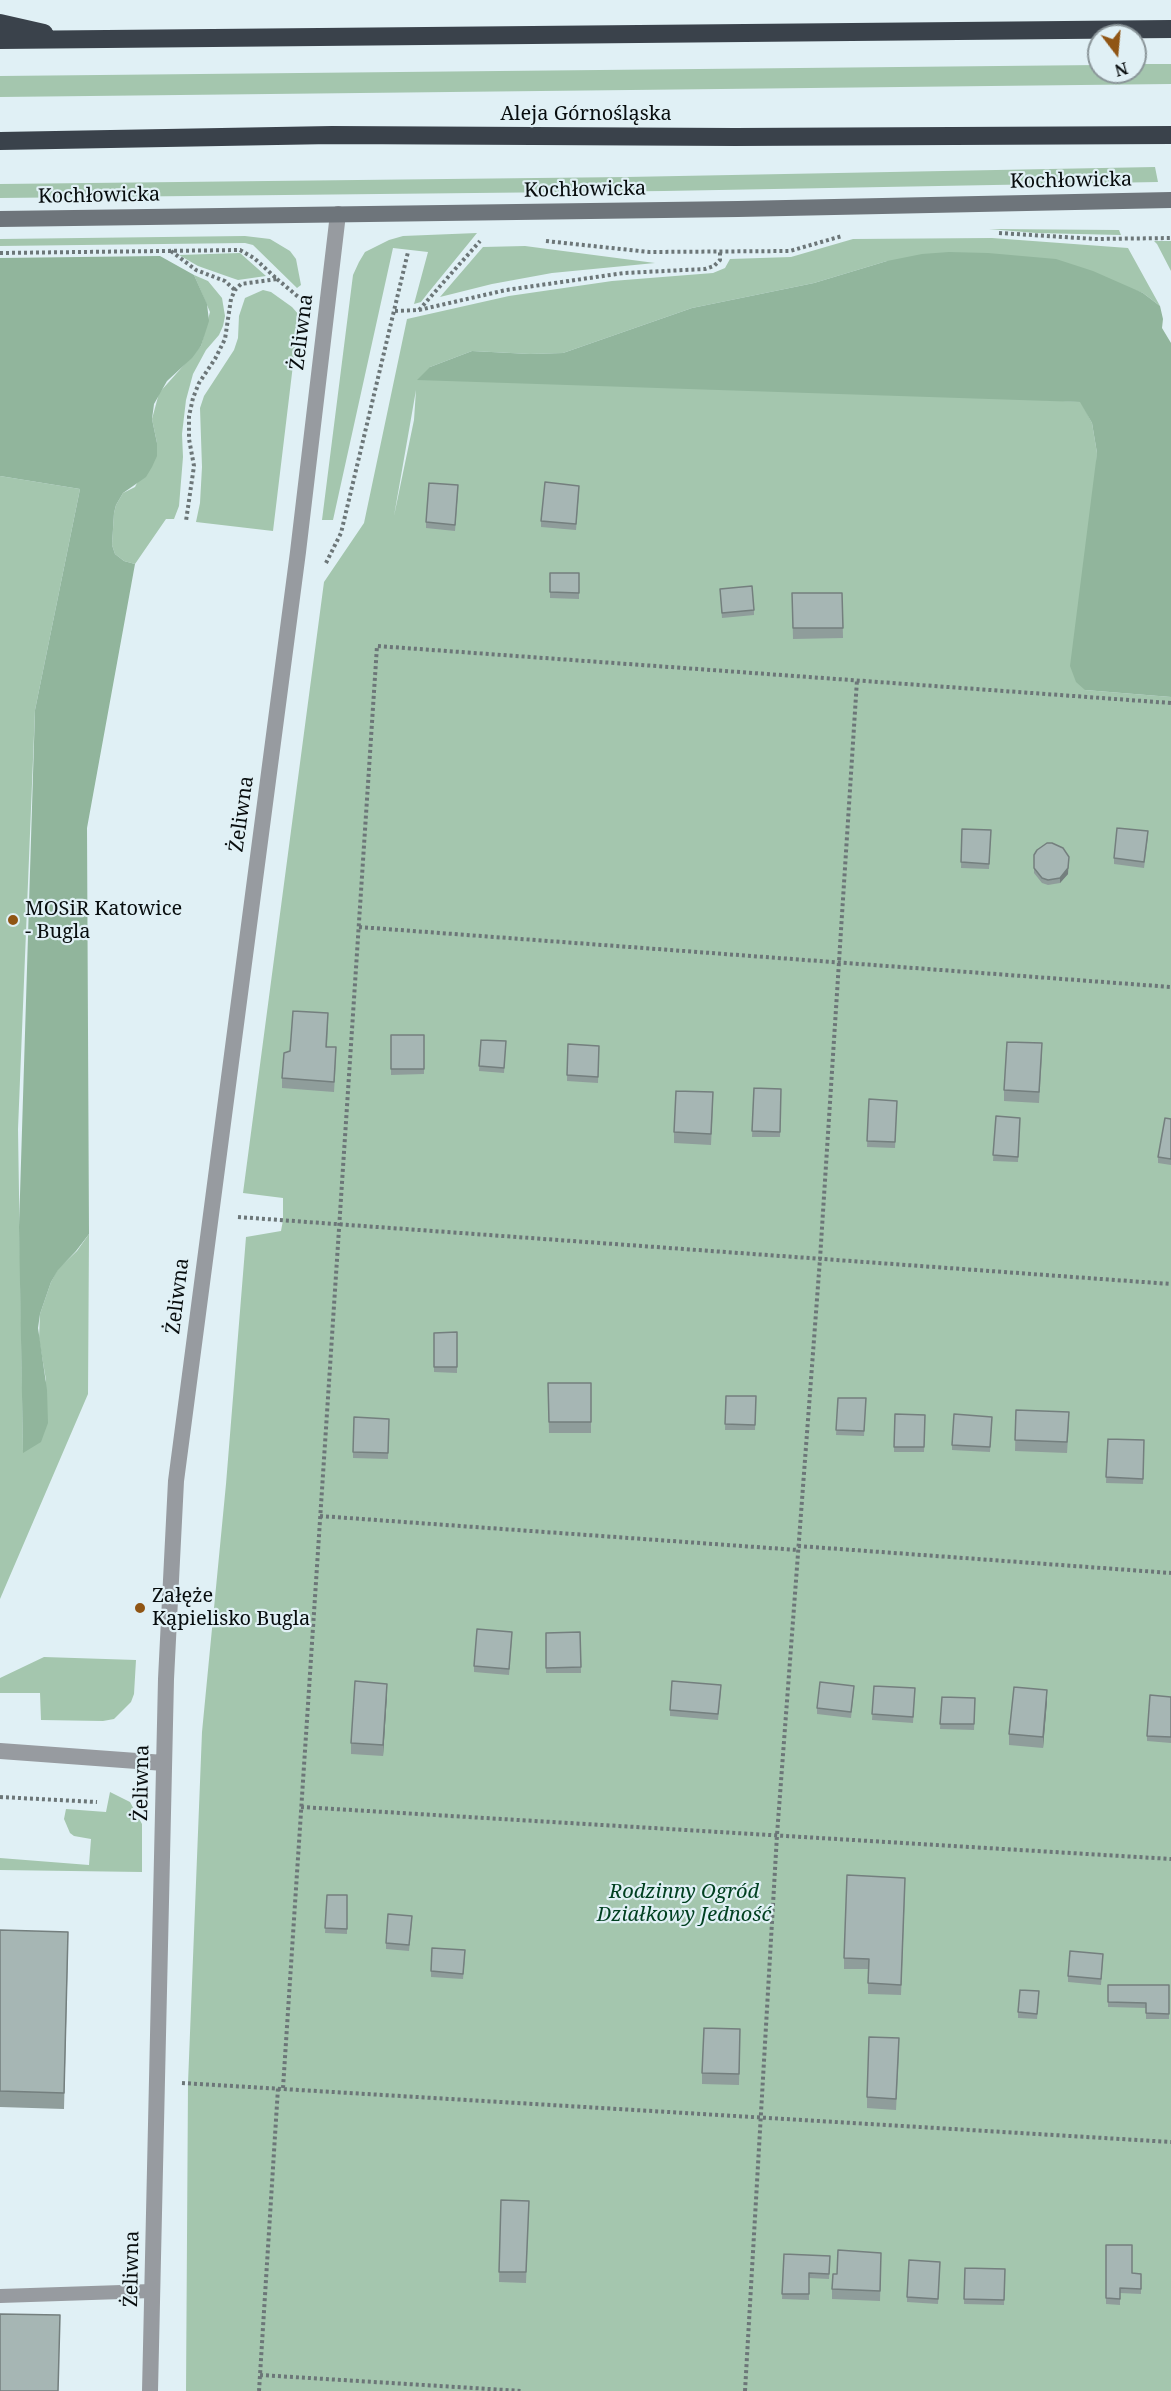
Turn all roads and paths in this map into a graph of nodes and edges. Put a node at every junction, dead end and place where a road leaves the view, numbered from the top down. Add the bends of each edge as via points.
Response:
1 (0, 23) edge
2 (1171, 30) edge
3 (0, 40) edge
4 (75, 40) junction
5 (1171, 135) edge
6 (0, 141) edge
7 (1171, 200) edge
8 (338, 214) junction
9 (0, 219) edge
10 (992, 233) dead end
11 (851, 234) dead end
12 (1171, 238) edge
13 (481, 239) dead end
14 (544, 241) dead end
15 (170, 251) junction
16 (408, 252) dead end
17 (720, 252) junction
18 (0, 253) edge
19 (236, 290) junction
20 (419, 310) junction
21 (395, 311) junction
22 (186, 521) dead end
23 (322, 571) dead end
24 (856, 680) junction
25 (1171, 703) edge
26 (359, 927) junction
27 (839, 962) junction
28 (1171, 987) edge
29 (210, 1214) junction
30 (339, 1224) junction
31 (820, 1259) junction
32 (1171, 1284) edge
33 (320, 1516) junction
34 (798, 1548) junction
35 (1171, 1573) edge
36 (0, 1750) edge
37 (164, 1763) junction
38 (0, 1797) edge
39 (97, 1802) dead end
40 (301, 1807) junction
41 (777, 1835) junction
42 (1171, 1859) edge
43 (157, 2083) junction
44 (280, 2088) junction
45 (760, 2118) junction
46 (1171, 2142) edge
47 (152, 2291) junction
48 (0, 2296) edge
49 (260, 2375) junction
50 (150, 2391) edge
51 (260, 2391) edge
52 (522, 2391) edge
53 (745, 2391) edge

1 - 4 highway
2 - 4 highway
3 - 4 highway
5 - 6 highway, Aleja Górnośląska via 332,135
7 - 8 main road, Kochłowicka
8 - 9 main road, Kochłowicka
8 - 29 street, Żeliwna via 298,552
10 - 12 path via 1096,239
11 - 17 path via 790,251
13 - 20 path
14 - 17 path via 649,252
15 - 18 path
15 - 19 path via 188,266 225,281
15 - 19 path via 240,250 277,279 241,284
16 - 21 path
17 - 20 path via 720,260 705,269 574,280 506,290
19 - 22 path via 225,339 199,383 189,416 194,466
20 - 21 path
21 - 23 path via 341,533
24 - 25 path
24 - 26 path via 378,646
24 - 27 path
26 - 27 path
26 - 30 path
27 - 28 path
27 - 31 path
29 - 30 path
29 - 37 street, Żeliwna via 176,1481
30 - 31 path
30 - 33 path
31 - 32 path
31 - 34 path
33 - 34 path
33 - 40 path
34 - 35 path
34 - 41 path
36 - 37 street
37 - 43 street, Żeliwna
38 - 39 path
40 - 41 path
40 - 44 path
41 - 42 path
41 - 45 path
43 - 44 path
43 - 47 street, Żeliwna
44 - 45 path
44 - 49 path
45 - 46 path
45 - 53 path
47 - 48 lane
47 - 50 street, Żeliwna
49 - 51 path
49 - 52 path

